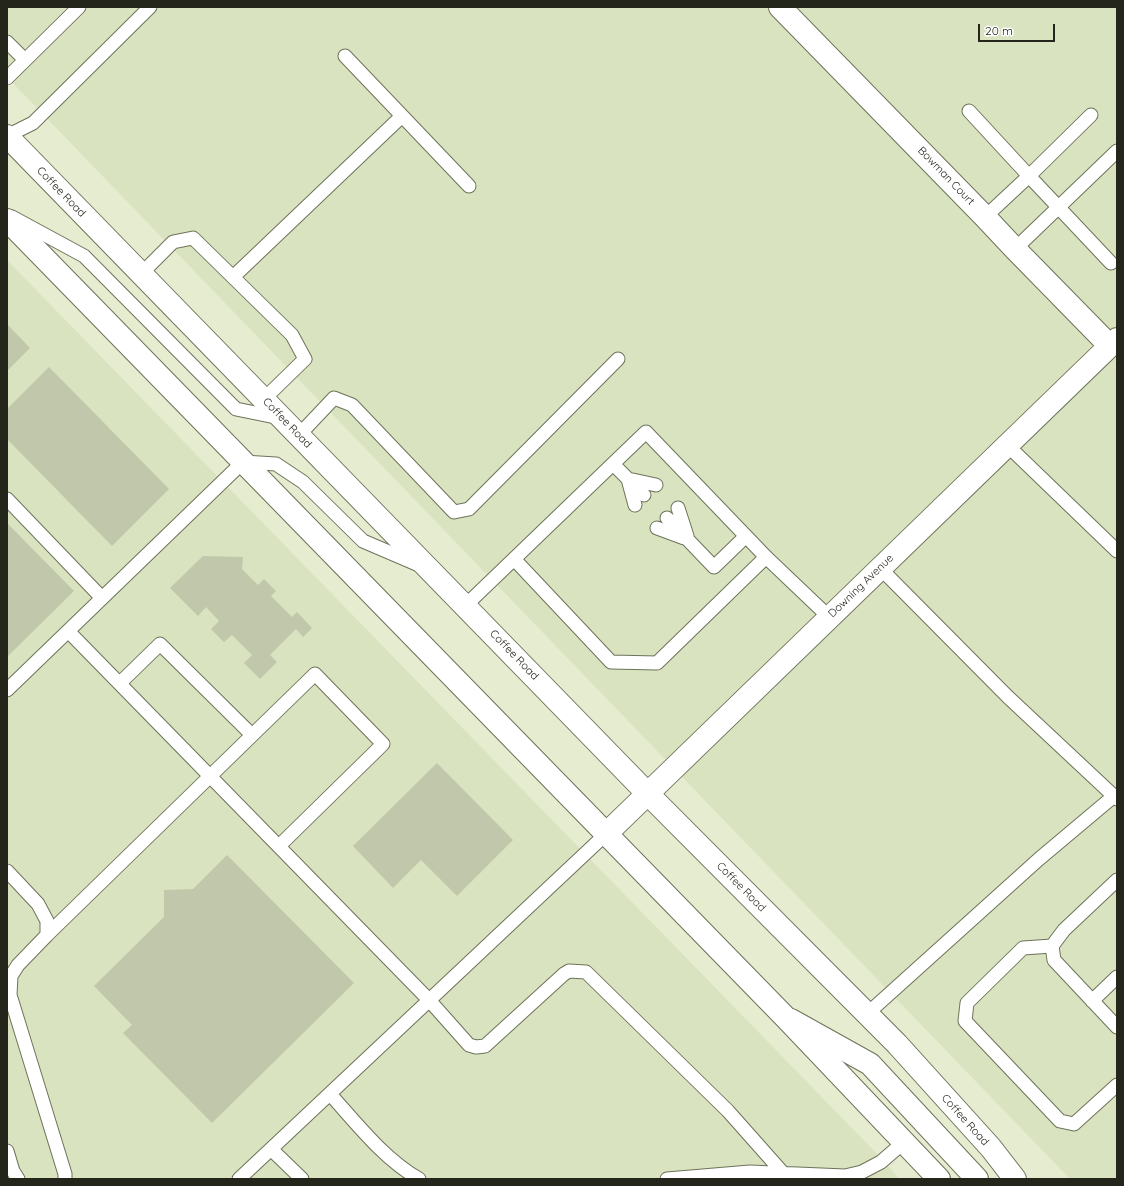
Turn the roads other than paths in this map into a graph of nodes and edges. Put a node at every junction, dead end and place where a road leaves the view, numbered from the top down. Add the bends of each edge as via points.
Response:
1 (78, 7) edge
2 (150, 7) edge
3 (780, 7) edge
4 (7, 42) edge
5 (346, 56) dead end
6 (25, 60) junction
7 (7, 78) edge
8 (969, 111) dead end
9 (1091, 115) dead end
10 (402, 116) junction
11 (7, 136) edge
12 (1117, 151) edge
13 (1029, 176) junction
14 (469, 186) dead end
15 (1059, 207) junction
16 (7, 215) edge
17 (986, 217) junction
18 (7, 220) edge
19 (1015, 249) junction
20 (1111, 263) dead end
21 (141, 274) junction
22 (234, 277) junction
23 (1113, 343) edge
24 (618, 359) dead end
25 (264, 399) junction
26 (283, 419) junction
27 (299, 435) junction
28 (1007, 445) junction
29 (244, 462) junction
30 (613, 464) junction
31 (628, 479) junction
32 (656, 485) dead end
33 (644, 495) dead end
34 (7, 499) edge
35 (635, 505) dead end
36 (678, 508) dead end
37 (667, 518) dead end
38 (657, 528) dead end
39 (746, 536) junction
40 (688, 539) junction
41 (1117, 551) edge
42 (766, 557) junction
43 (514, 559) junction
44 (880, 568) junction
45 (430, 570) junction
46 (102, 598) junction
47 (465, 606) junction
48 (829, 617) junction
49 (68, 631) junction
50 (120, 684) junction
51 (7, 690) edge
52 (252, 735) junction
53 (210, 776) junction
54 (647, 793) junction
55 (1115, 797) edge
56 (606, 834) junction
57 (279, 846) junction
58 (7, 871) edge
59 (1117, 880) edge
60 (47, 935) junction
61 (1052, 946) junction
62 (1117, 977) edge
63 (429, 1000) junction
64 (1092, 1001) junction
65 (867, 1014) junction
66 (786, 1018) junction
67 (1117, 1027) edge
68 (1117, 1085) edge
69 (330, 1094) junction
70 (904, 1142) junction
71 (271, 1149) junction
72 (7, 1150) edge
73 (783, 1173) junction
74 (18, 1179) edge
75 (65, 1179) edge
76 (239, 1179) edge
77 (302, 1179) edge
78 (419, 1179) edge
79 (667, 1179) edge
80 (939, 1179) edge
81 (977, 1179) edge
82 (1015, 1179) edge

1 - 6 lane
2 - 11 lane via 33,124
3 - 17 main road, Bowman Court
4 - 6 lane
5 - 10 lane
6 - 7 lane
8 - 13 lane
9 - 13 lane
10 - 14 lane
10 - 22 lane
11 - 21 main road, Coffee Road
12 - 15 lane
13 - 15 lane
13 - 17 lane
15 - 19 lane
15 - 20 lane
16 - 26 lane via 84,256 236,408
17 - 19 main road, Bowman Court
18 - 29 main road
19 - 23 main road, Bowman Court
21 - 22 lane via 173,242 193,238
21 - 25 main road, Coffee Road
22 - 25 lane via 292,335 305,359
23 - 28 main road, Downing Avenue
24 - 27 lane via 469,509 454,512 352,405 334,398
25 - 26 main road, Coffee Road
26 - 27 main road, Coffee Road
27 - 45 main road, Coffee Road
28 - 41 lane
28 - 44 main road, Downing Avenue
29 - 45 lane via 276,464 303,482 363,541
29 - 46 lane
29 - 56 main road
30 - 31 lane
30 - 39 lane via 646,432
30 - 43 lane
31 - 32 lane
31 - 33 lane
31 - 35 lane
34 - 46 lane
36 - 40 lane
37 - 40 lane
38 - 40 lane
39 - 40 lane via 714,567
39 - 42 lane
42 - 43 lane via 657,663 611,662
42 - 48 lane
43 - 47 lane
44 - 48 main road, Downing Avenue
44 - 55 lane via 1008,697
45 - 47 main road, Coffee Road
46 - 49 lane
47 - 54 main road, Coffee Road
48 - 54 main road, Downing Avenue
49 - 50 lane
49 - 51 lane
50 - 52 lane via 160,644
50 - 53 lane
52 - 53 lane
52 - 57 lane via 315,674 383,744
53 - 57 lane
53 - 60 lane
54 - 56 main road, Downing Avenue
54 - 65 main road, Coffee Road
55 - 65 lane via 1033,864
56 - 63 lane
56 - 66 main road
57 - 63 lane
58 - 60 lane via 38,904 47,921
59 - 61 lane via 1064,930
60 - 75 lane via 11,976 10,995
61 - 64 lane via 1054,960
61 - 68 lane via 1023,948 967,1003 965,1021 1060,1121 1074,1124
62 - 64 lane
63 - 69 lane
63 - 73 lane via 469,1045 485,1046 564,974 569,971 586,972 728,1111
64 - 67 lane
65 - 82 main road, Coffee Road via 986,1143
66 - 70 main road
66 - 81 main road via 870,1064
69 - 71 lane
69 - 78 lane via 383,1151
70 - 73 lane via 881,1162 862,1172 845,1176
70 - 80 main road
71 - 76 lane
71 - 77 lane
72 - 74 lane
73 - 79 lane via 750,1172

